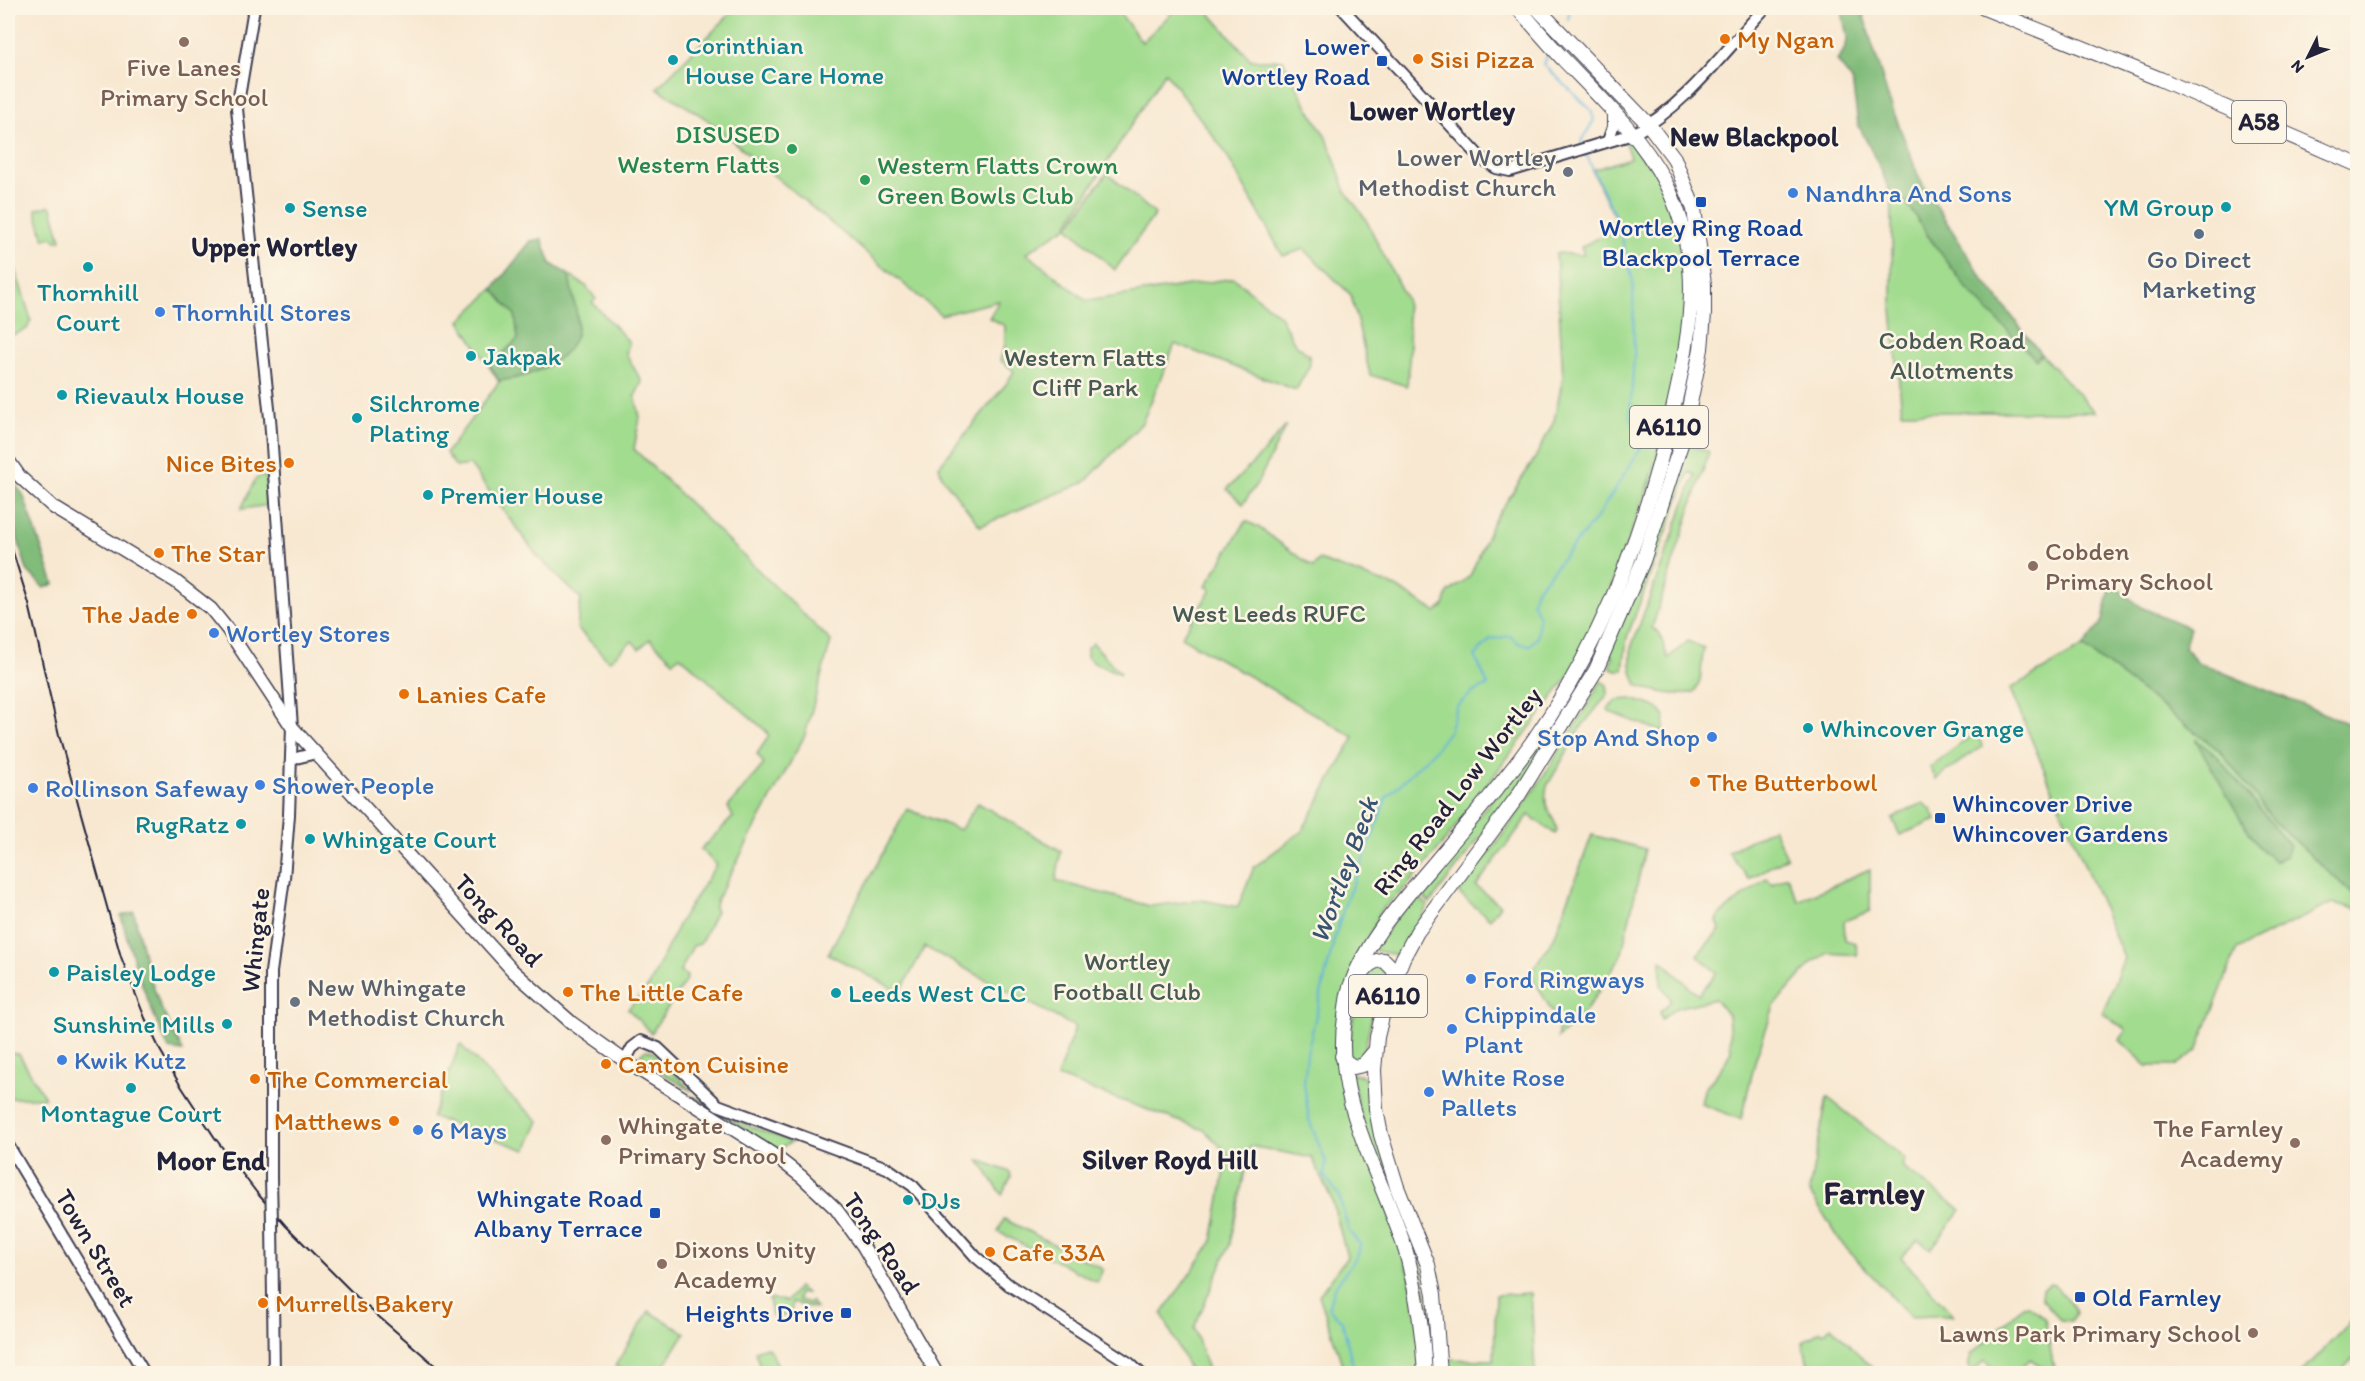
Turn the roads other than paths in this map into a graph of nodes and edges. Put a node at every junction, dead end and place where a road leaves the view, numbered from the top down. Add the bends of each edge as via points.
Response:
1 (254, 8) edge
2 (1342, 8) edge
3 (1518, 8) edge
4 (1537, 8) edge
5 (1765, 8) edge
6 (1984, 8) edge
7 (1631, 106) junction
8 (1613, 111) junction
9 (1649, 125) junction
10 (1633, 134) junction
11 (1608, 141) junction
12 (2358, 165) edge
13 (1657, 168) junction
14 (8, 460) edge
15 (1596, 670) junction
16 (1571, 679) junction
17 (292, 727) junction
18 (316, 753) junction
19 (291, 759) junction
20 (1396, 978) junction
21 (1350, 987) junction
22 (1375, 1052) junction
23 (1342, 1056) junction
24 (625, 1061) junction
25 (8, 1145) edge
26 (146, 1374) edge
27 (274, 1374) edge
28 (937, 1374) edge
29 (1141, 1374) edge
30 (1425, 1374) edge
31 (1440, 1374) edge

1 - 17 street, Whingate via 237,109 270,418
2 - 11 street via 1480,157 1503,170 1525,168
3 - 8 main road, Ring Road Low Wortley / A6110
4 - 7 main road, Ring Road Low Wortley / A6110
5 - 9 street via 1690,90
6 - 12 main road, A58
7 - 9 main road, Ring Road Low Wortley / A6110
7 - 10 main road via 1635,118
8 - 10 main road, Ring Road Low Wortley / A6110
8 - 11 street via 1614,127
9 - 10 street
9 - 13 main road, A6110 via 1650,148
9 - 15 main road, Ring Road Low Wortley / A6110 via 1674,158 1694,208 1704,284 1701,349 1683,438 1643,561
10 - 11 street
10 - 13 main road, Ring Road Low Wortley / A6110
13 - 16 main road, Ring Road Low Wortley / A6110 via 1682,223 1688,255 1691,285 1686,350 1657,473 1629,560 1600,628
14 - 17 main road, Tong Road via 20,477 53,507 175,581 211,609
15 - 16 main road
15 - 20 main road, Ring Road Low Wortley / A6110 via 1518,796 1417,932
16 - 21 main road, Ring Road Low Wortley / A6110 via 1533,741 1399,905 1365,955
17 - 18 main road, Tong Road
17 - 19 street, Whingate
18 - 19 street
18 - 24 main road, Tong Road via 513,971 572,1023
19 - 27 street, Whingate, bridge via 284,878 271,972
20 - 21 main road via 1390,965 1376,960
20 - 22 main road, Ring Road Low Wortley / A6110 via 1386,1000
21 - 23 main road, Ring Road Low Wortley / A6110
22 - 23 main road via 1363,1065 1354,1067
22 - 31 main road, Ring Road Low Wortley / A6110 via 1376,1109 1381,1135 1428,1265
23 - 30 main road, Ring Road Low Wortley / A6110 via 1357,1128 1406,1253 1417,1298
24 - 28 main road, Tong Road via 771,1153 836,1209 863,1246
24 - 29 street via 641,1041 650,1044 718,1105 887,1168 913,1186 976,1257 1009,1285
25 - 26 street, Town Street

